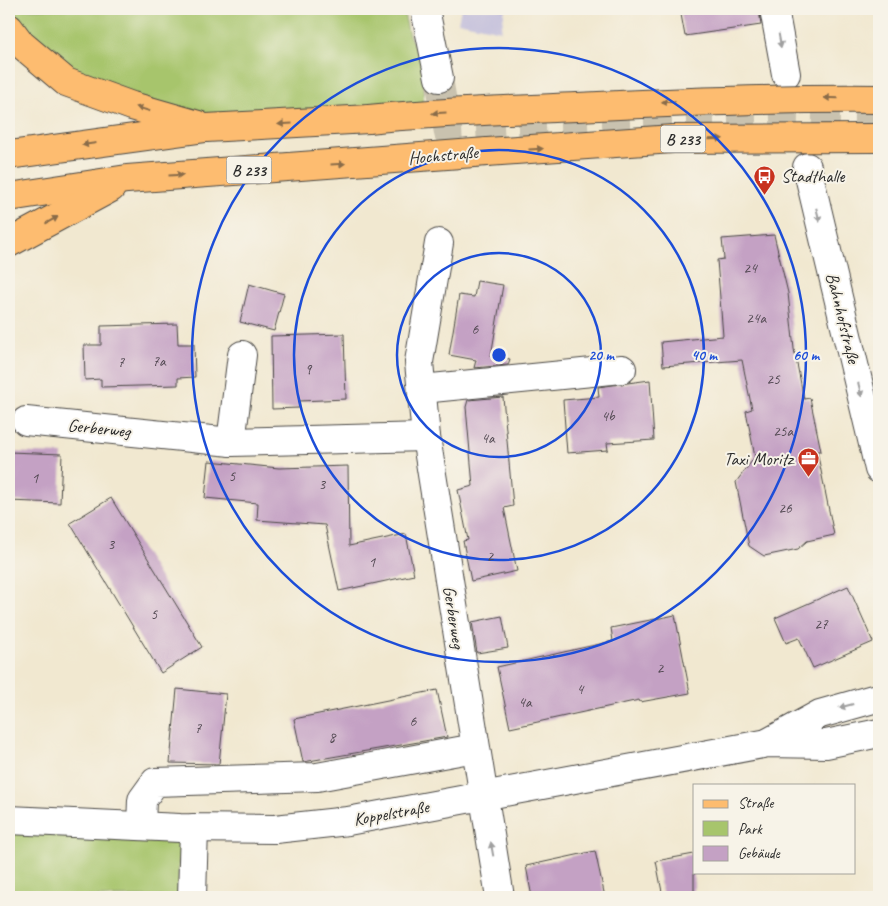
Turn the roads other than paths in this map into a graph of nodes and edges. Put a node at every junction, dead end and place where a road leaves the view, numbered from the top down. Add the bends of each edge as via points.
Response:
1 (425, 9) edge
2 (774, 9) edge
3 (9, 28) edge
4 (786, 74) dead end
5 (439, 78) tunnel mouth
6 (879, 99) edge
7 (206, 128) junction
8 (879, 138) edge
9 (9, 156) edge
10 (807, 167) dead end
11 (127, 179) junction
12 (9, 197) edge
13 (9, 243) edge
14 (439, 243) dead end
15 (242, 356) dead end
16 (622, 369) dead end
17 (422, 389) junction
18 (26, 421) dead end
19 (426, 437) junction
20 (230, 442) junction
21 (879, 469) edge
22 (877, 700) edge
23 (879, 733) edge
24 (768, 743) junction
25 (475, 748) junction
26 (482, 796) junction
27 (9, 820) edge
28 (141, 825) junction
29 (194, 828) junction
30 (192, 897) edge
31 (500, 897) edge

1 - 5 street
2 -> 4 street
7 -> 3 main road via 66,82 21,44
6 -> 7 main road, B 233, bridge via 674,102
7 -> 9 main road, B 233
11 -> 8 main road, Hochstraße / B 233, bridge via 673,140
10 -> 21 street, Bahnhofstraße
11 - 12 main road, Hochstraße / B 233
13 -> 11 main road
14 - 17 street, Gerberweg via 419,362
15 - 20 street
16 - 17 street
17 - 19 street, Gerberweg
18 - 20 street, Gerberweg
19 - 20 street, Gerberweg
19 - 25 street, Gerberweg
22 -> 24 street, Koppelstraße via 820,714
23 - 24 street, Koppelstraße via 826,744
24 - 26 street, Koppelstraße
25 - 26 street, Gerberweg
25 - 28 street via 317,777 155,782 142,800
26 - 29 street, Koppelstraße via 348,821 284,828
31 -> 26 street, Gerberweg
27 - 28 street, Koppelstraße
28 - 29 street, Koppelstraße
29 - 30 street

